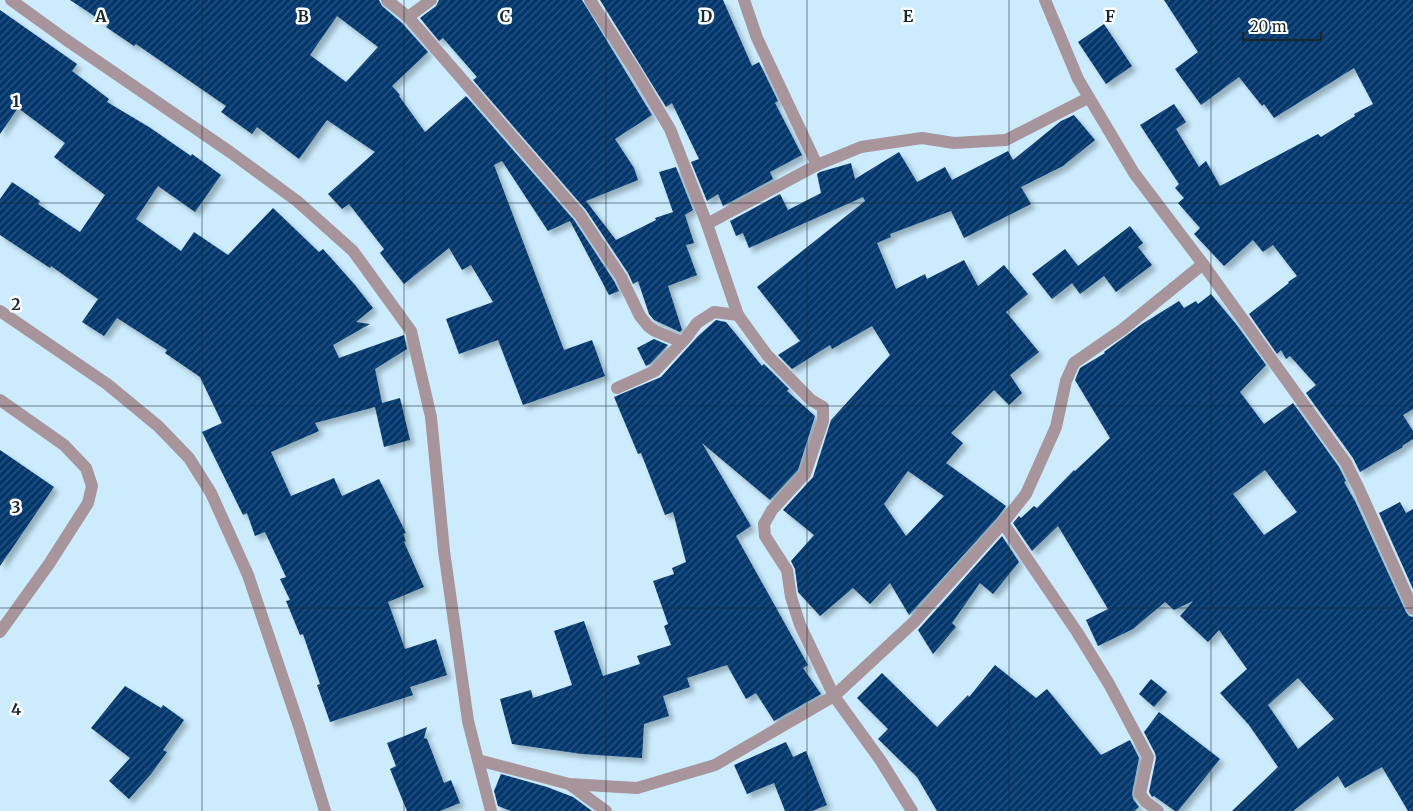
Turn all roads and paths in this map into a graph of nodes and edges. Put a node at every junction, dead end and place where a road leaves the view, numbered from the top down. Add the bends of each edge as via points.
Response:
1 (11, 0) edge
2 (388, 0) edge
3 (431, 0) edge
4 (590, 0) edge
5 (744, 0) edge
6 (1045, 0) edge
7 (408, 17) junction
8 (1088, 98) junction
9 (817, 166) junction
10 (707, 224) junction
11 (1203, 264) junction
12 (0, 311) edge
13 (738, 315) junction
14 (682, 342) junction
15 (618, 388) dead end
16 (0, 400) edge
17 (1003, 523) junction
18 (1413, 609) edge
19 (0, 632) edge
20 (834, 696) junction
21 (478, 760) junction
22 (569, 784) junction
23 (324, 811) edge
24 (491, 811) edge
25 (606, 811) edge
26 (912, 811) edge
27 (1158, 811) edge

1 - 21 street via 297,201 353,251 411,331 431,417 444,551 468,721
2 - 7 street
3 - 7 street
4 - 10 street via 670,129
5 - 9 street via 757,38
6 - 8 street
7 - 14 street via 580,215 621,277 648,326
8 - 9 street via 1006,140 954,144 922,138 861,147
8 - 11 street via 1134,173
9 - 10 street
10 - 13 street
11 - 17 street via 1074,363 1049,444 1026,494
11 - 18 street via 1346,463
12 - 23 street via 106,384 158,426 189,458 211,493 248,575
13 - 14 street via 714,312 697,324
13 - 20 street via 767,354 811,400 823,407 823,421 805,474 772,510 764,524 766,536 787,570 800,625
14 - 15 street via 655,371
16 - 19 street via 64,445 86,468 92,486 88,503
17 - 20 street via 915,621
17 - 27 street via 1077,632 1125,714 1148,757 1140,794
20 - 22 street via 706,768 637,788
20 - 26 street
21 - 22 street
21 - 24 street
22 - 25 street

